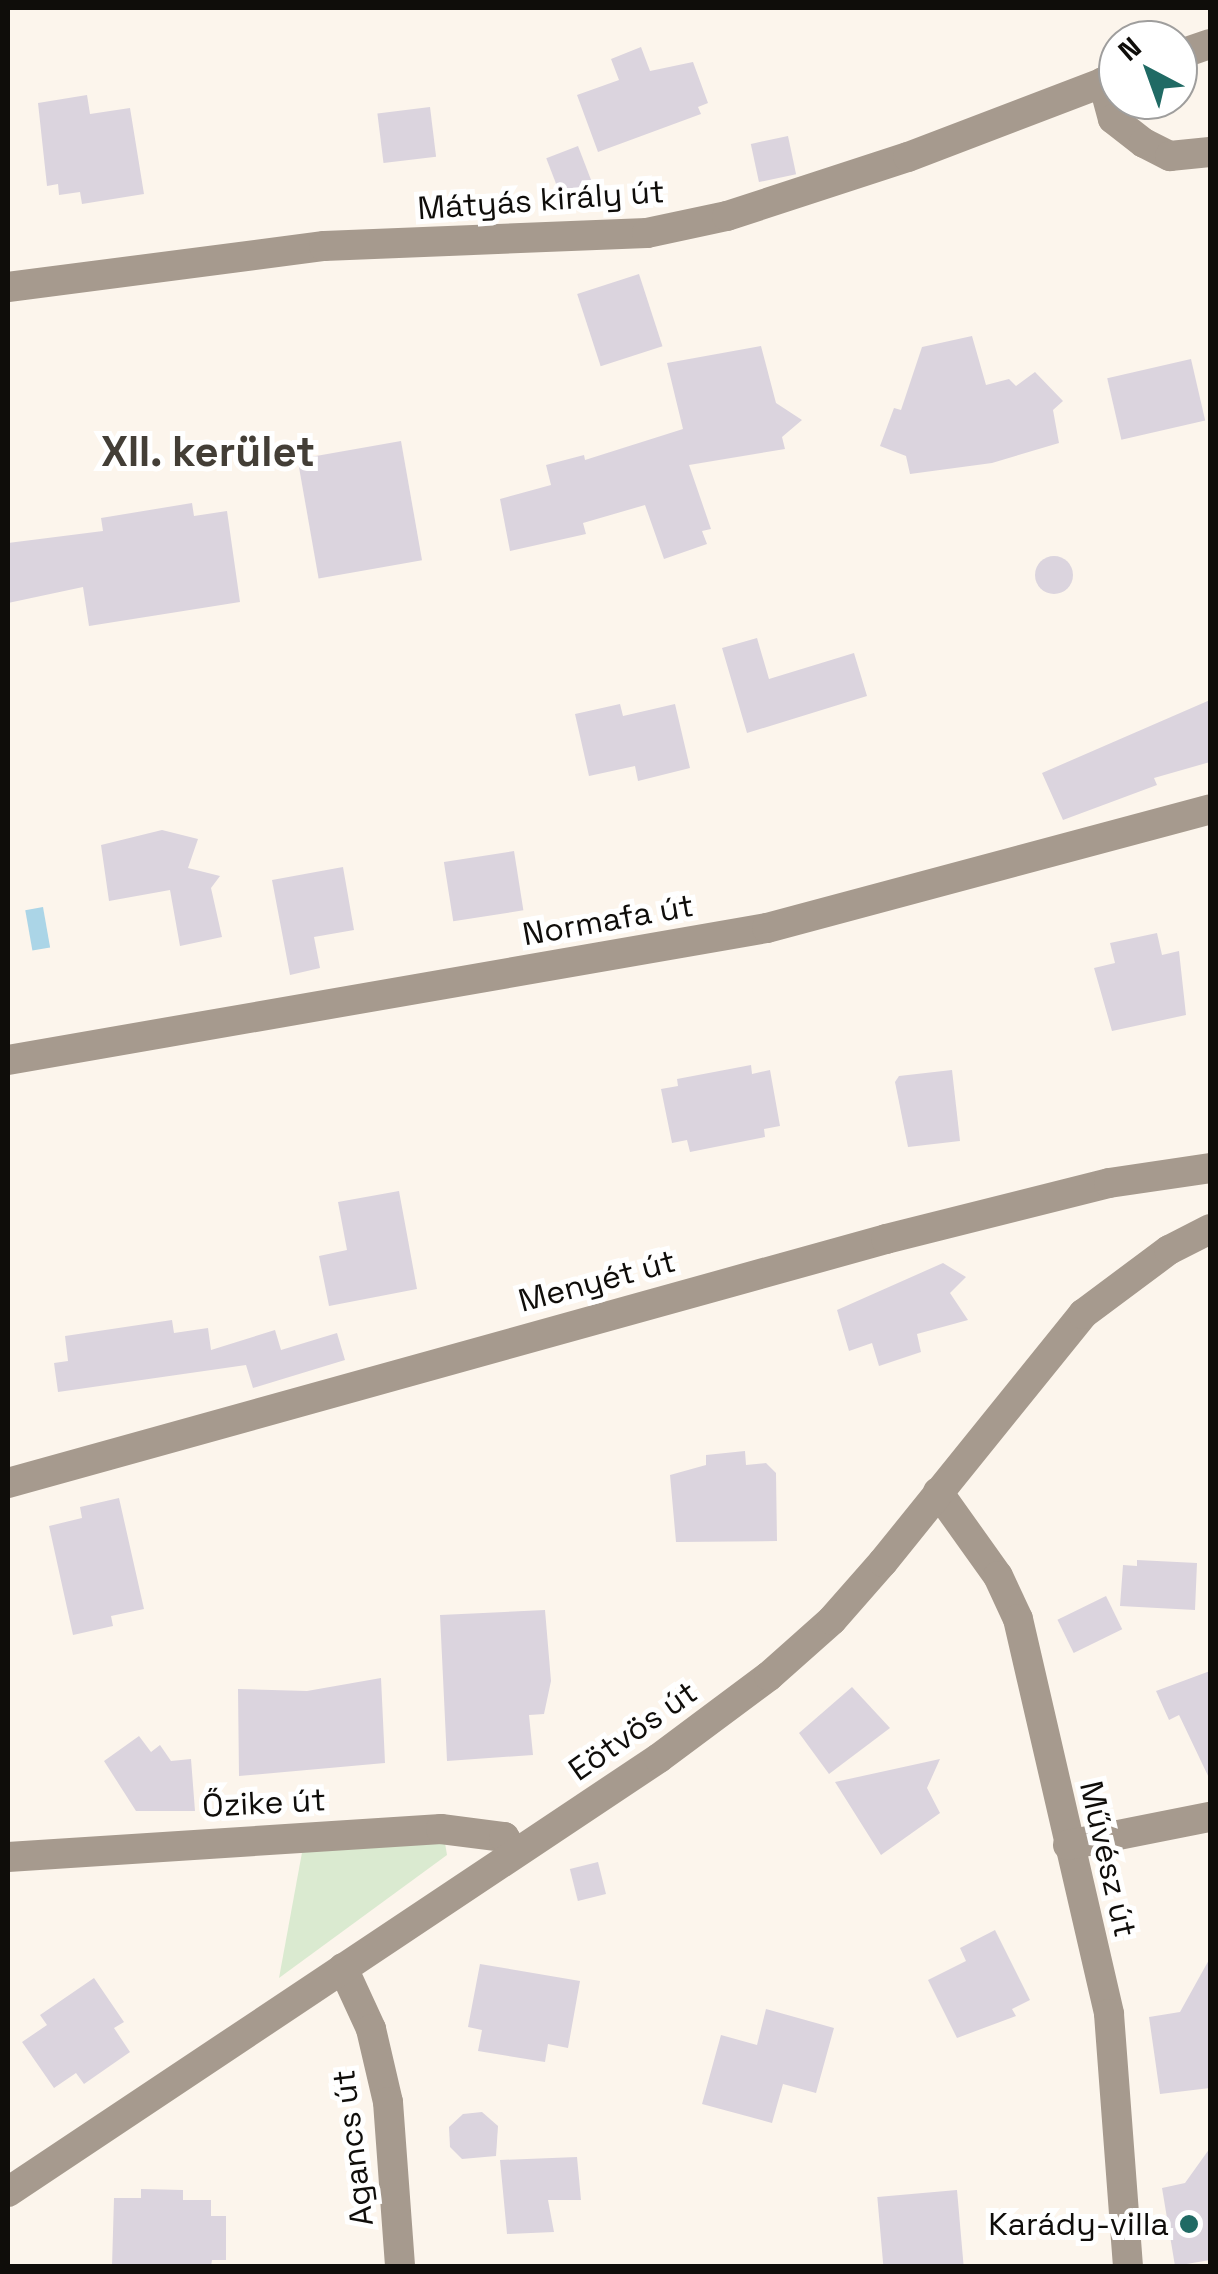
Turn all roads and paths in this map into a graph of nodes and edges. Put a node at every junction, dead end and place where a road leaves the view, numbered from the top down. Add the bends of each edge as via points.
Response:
1 (1098, 84) edge
2 (1115, 120) edge
3 (1210, 152) edge
4 (8, 288) edge
5 (1210, 810) edge
6 (8, 1060) edge
7 (1210, 1168) edge
8 (1210, 1230) edge
9 (8, 1483) edge
10 (938, 1492) junction
11 (1210, 1817) edge
12 (1068, 1845) junction
13 (516, 1853) junction
14 (8, 1857) edge
15 (343, 1968) junction
16 (8, 2192) edge
17 (400, 2266) edge
18 (1128, 2266) edge

1 - 4 street, Mátyás király út via 908,157 728,216 646,233 324,246
2 - 3 street via 1170,156
5 - 6 street, Normafa út via 767,928
7 - 9 street, Menyét út via 1110,1183 886,1239
8 - 10 street, Eötvös út via 1169,1250 1083,1314
10 - 12 street, Művész út via 998,1576 1018,1619
10 - 13 street, Eötvös út via 832,1620 769,1676
11 - 12 street
12 - 18 street, Művész út via 1109,2014
13 - 14 street, Őzike út via 504,1837 441,1829
13 - 15 street, Eötvös út
15 - 16 street, Eötvös út
15 - 17 street, Agancs út via 371,2029 388,2102

